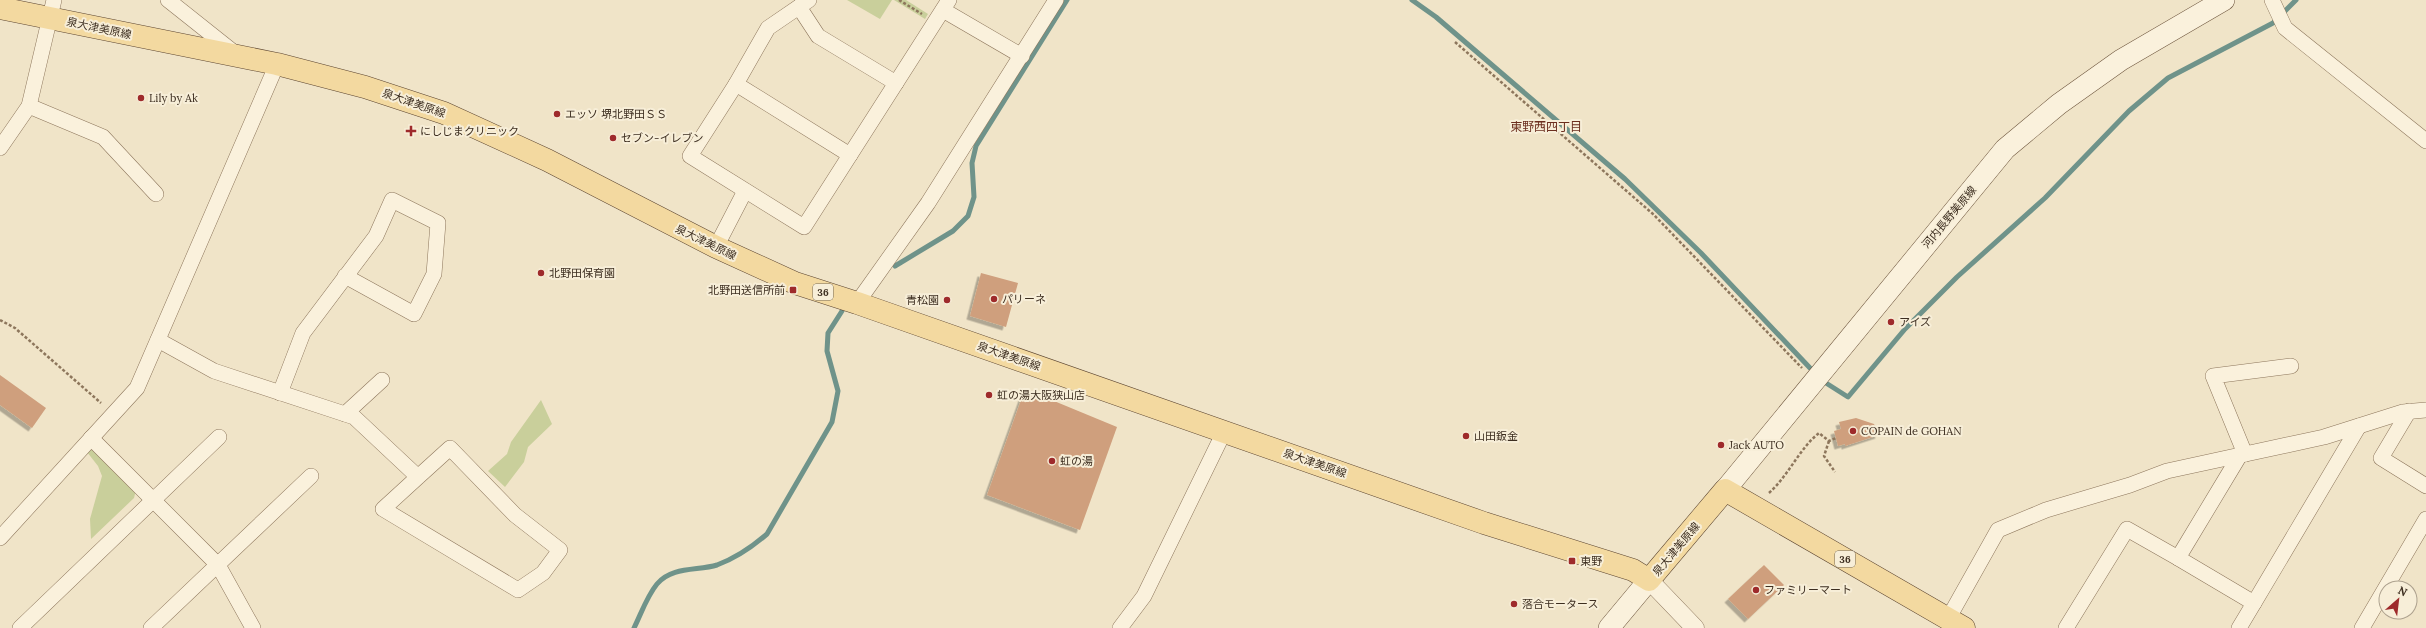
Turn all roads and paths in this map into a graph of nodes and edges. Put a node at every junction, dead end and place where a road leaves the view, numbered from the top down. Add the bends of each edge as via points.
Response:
1 (168, 0) edge
2 (899, 0) edge
3 (1056, 0) edge
4 (2224, 0) edge
5 (804, 4) edge
6 (0, 8) edge
7 (52, 9) edge
8 (942, 10) edge
9 (2277, 11) edge
10 (1456, 42) dead end
11 (1022, 56) junction
12 (240, 57) junction
13 (277, 64) junction
14 (896, 82) junction
15 (736, 84) junction
16 (29, 106) junction
17 (2426, 141) edge
18 (0, 148) edge
19 (850, 155) junction
20 (745, 191) junction
21 (156, 194) dead end
22 (716, 248) junction
23 (345, 276) junction
24 (857, 303) junction
25 (0, 320) edge
26 (158, 340) junction
27 (2291, 366) dead end
28 (382, 380) dead end
29 (1814, 380) junction
30 (280, 392) junction
31 (2426, 410) edge
32 (2409, 411) junction
33 (113, 414) junction
34 (345, 414) junction
35 (2358, 426) junction
36 (1224, 432) junction
37 (219, 437) dead end
38 (91, 438) junction
39 (1836, 438) dead end
40 (1829, 441) junction
41 (2242, 455) junction
42 (1835, 472) dead end
43 (311, 476) dead end
44 (418, 477) junction
45 (2426, 486) edge
46 (1725, 490) junction
47 (153, 500) junction
48 (1754, 507) junction
49 (2426, 519) edge
50 (2422, 534) edge
51 (0, 538) edge
52 (2178, 558) junction
53 (218, 565) junction
54 (1649, 580) junction
55 (2254, 603) junction
56 (1956, 624) edge
57 (20, 628) edge
58 (151, 628) edge
59 (253, 628) edge
60 (1120, 628) edge
61 (1609, 628) edge
62 (1695, 628) edge
63 (2066, 628) edge
64 (2239, 628) edge
65 (2362, 628) edge

1 - 12 street
2 - 8 path
3 - 11 street
4 - 29 main road, 河内長野美原線 via 2121,60 2059,104 2005,149
5 - 14 street via 818,36
5 - 15 street via 768,28
6 - 7 main road, 泉大津美原線 / 36
7 - 12 main road, 泉大津美原線 / 36
7 - 16 street
8 - 11 street
8 - 14 street
9 - 17 street via 2285,28
10 - 29 path via 1653,214
11 - 24 street via 928,203
12 - 13 main road, 泉大津美原線 / 36
13 - 22 main road, 泉大津美原線 / 36 via 365,87 444,113 547,160
13 - 26 street
14 - 19 street
15 - 19 street
15 - 20 street via 690,156
16 - 18 street
16 - 21 street via 102,137
19 - 20 street via 804,226
20 - 22 street
22 - 24 main road, 泉大津美原線 / 36 via 795,283
23 - 23 street via 376,236 392,200 438,222 434,274 414,314
23 - 30 street via 303,333
24 - 36 main road, 泉大津美原線 / 36
25 - 33 path via 15,328
26 - 30 street via 214,371
26 - 33 street via 137,388
27 - 41 street via 2213,376
28 - 34 street
29 - 46 main road, 河内長野美原線
30 - 34 street
31 - 32 street
32 - 35 street
32 - 45 street via 2381,458
33 - 38 street
34 - 44 street via 354,417
35 - 41 street via 2324,437
35 - 55 street
36 - 54 main road, 泉大津美原線 / 36 via 1484,523 1633,570
36 - 60 street via 1144,596
37 - 47 street
38 - 47 street
38 - 51 street
39 - 40 path
40 - 42 path via 1824,456
40 - 48 path via 1819,433 1813,438 1781,482
41 - 52 street
41 - 56 street via 2167,472 2046,510 1998,530
43 - 53 street
44 - 44 street via 383,509 518,590 543,573 560,550 515,515 450,448
46 - 48 main road, 36
46 - 54 main road, 泉大津美原線
47 - 53 street
47 - 57 street
48 - 56 main road, 36
49 - 50 street
50 - 65 street
52 - 55 street
52 - 63 street via 2127,529
53 - 58 street
53 - 59 street
54 - 61 main road
54 - 62 street
55 - 64 street

